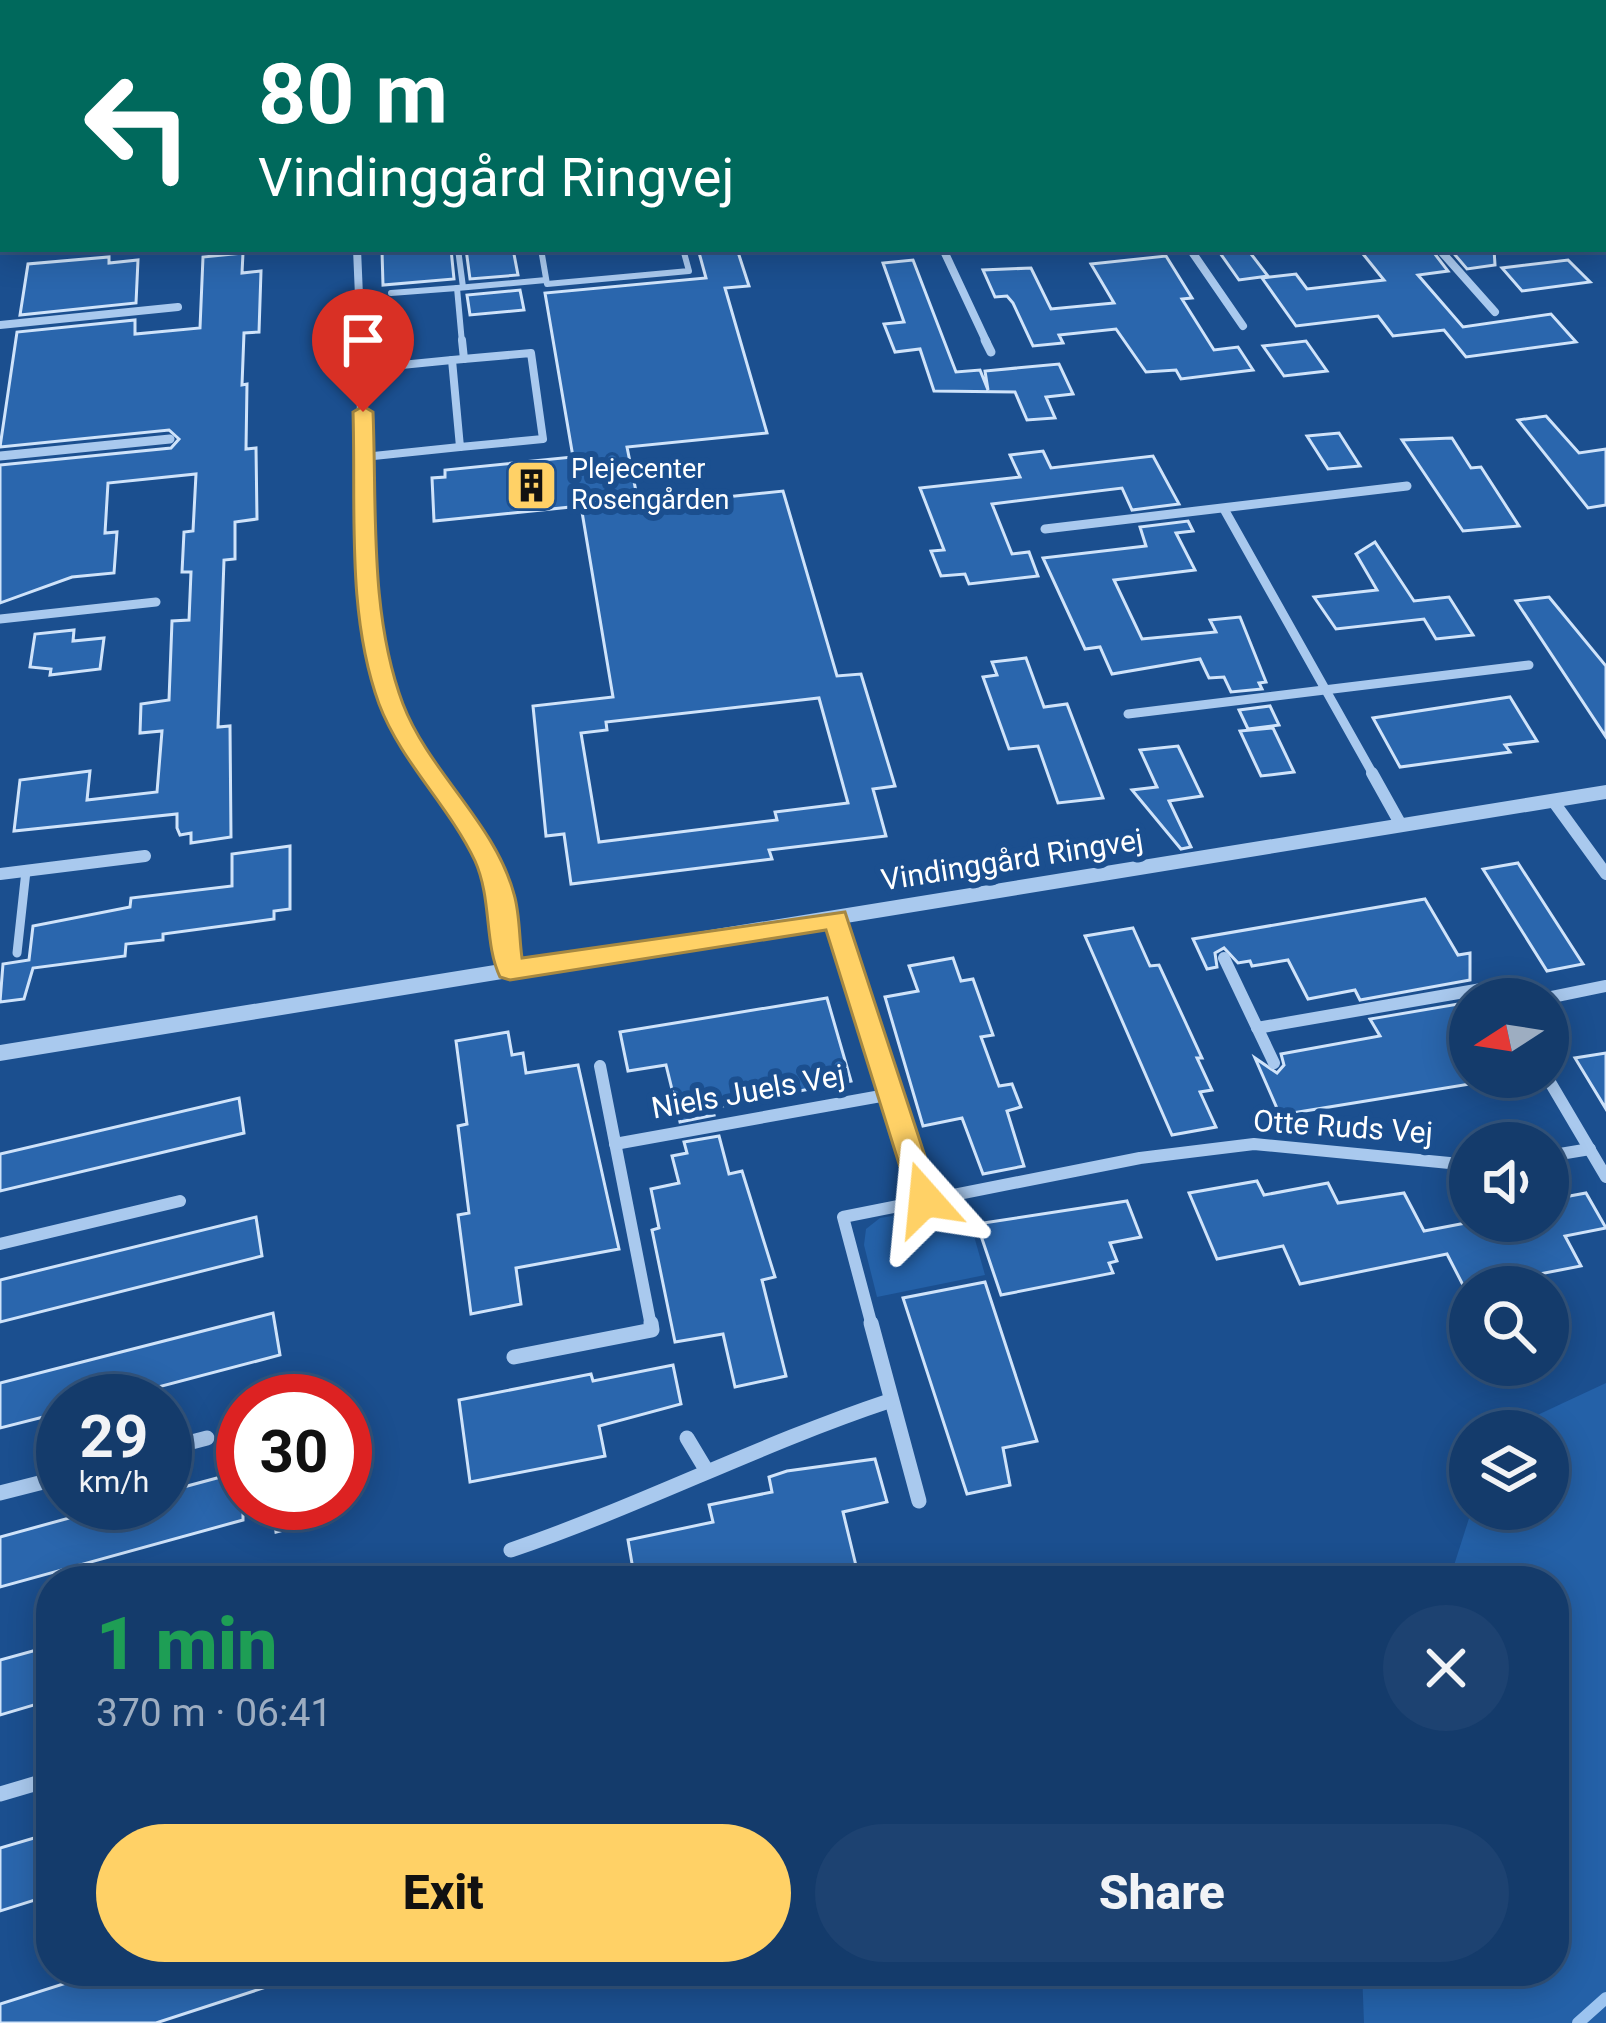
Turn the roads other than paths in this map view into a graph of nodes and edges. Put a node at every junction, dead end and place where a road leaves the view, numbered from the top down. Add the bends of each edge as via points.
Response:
1 (357, 252) edge
2 (458, 252) edge
3 (541, 252) edge
4 (684, 252) edge
5 (944, 252) edge
6 (1192, 252) edge
7 (1442, 252) edge
8 (546, 280) junction
9 (460, 287) junction
10 (391, 293) dead end
11 (178, 308) dead end
12 (1495, 312) dead end
13 (0, 325) edge
14 (1244, 326) dead end
15 (991, 352) dead end
16 (464, 359) junction
17 (452, 360) junction
18 (361, 369) junction
19 (170, 439) dead end
20 (460, 447) junction
21 (0, 456) edge
22 (364, 457) junction
23 (1407, 486) dead end
24 (1224, 509) junction
25 (1046, 529) dead end
26 (156, 602) dead end
27 (0, 620) edge
28 (1529, 664) dead end
29 (1324, 689) junction
30 (1128, 714) dead end
31 (1606, 792) edge
32 (1553, 801) junction
33 (1401, 825) junction
34 (146, 856) dead end
35 (26, 871) junction
36 (0, 874) edge
37 (1606, 874) edge
38 (836, 919) junction
39 (17, 953) dead end
40 (1223, 958) dead end
41 (510, 970) junction
42 (1606, 986) edge
43 (1569, 994) edge
44 (1449, 995) edge
45 (1257, 1028) junction
46 (0, 1052) edge
47 (1274, 1063) dead end
48 (600, 1066) dead end
49 (892, 1094) junction
50 (1559, 1098) edge
51 (615, 1144) junction
52 (1589, 1149) junction
53 (1569, 1152) edge
54 (1449, 1163) edge
55 (1606, 1177) edge
56 (925, 1199) junction
57 (181, 1201) dead end
58 (0, 1244) edge
59 (514, 1357) dead end
60 (889, 1401) junction
61 (207, 1438) dead end
62 (687, 1438) dead end
63 (192, 1442) edge
64 (706, 1468) junction
65 (36, 1484) edge
66 (0, 1493) edge
67 (919, 1501) dead end
68 (511, 1550) dead end
69 (36, 1783) edge
70 (0, 1794) edge

1 - 18 street
2 - 9 lane
3 - 8 lane
4 - 8 lane via 689,271
5 - 15 street
6 - 14 street
7 - 12 street
8 - 9 lane
9 - 10 lane
9 - 16 lane
11 - 13 street
16 - 17 lane
16 - 20 lane via 531,353 543,439
17 - 18 lane
17 - 20 lane
18 - 22 street
19 - 21 street
20 - 22 lane
22 - 41 street via 378,661 412,746 484,854 501,894
23 - 24 street
24 - 25 street
24 - 29 street
26 - 27 street
28 - 29 street
29 - 30 street
29 - 33 street
31 - 32 street, Vindinggård Ringvej
32 - 33 street, Vindinggård Ringvej
32 - 37 street
33 - 38 street, Vindinggård Ringvej
34 - 35 street
35 - 36 street
35 - 39 lane
38 - 41 street, Vindinggård Ringvej
38 - 49 street, Niels Juels Vej
40 - 45 street, Otte Ruds Vej
41 - 46 street, Vindinggård Ringvej
42 - 43 street
44 - 45 street
45 - 47 street, Otte Ruds Vej
48 - 51 street, Niels Juels Vej
49 - 51 street, Niels Juels Vej
49 - 56 street, Niels Juels Vej
50 - 52 street
51 - 59 street, Niels Juels Vej via 652,1330
52 - 53 street
52 - 55 street
54 - 56 street, Otte Ruds Vej via 1254,1144
56 - 60 street via 843,1217
57 - 58 street
60 - 64 street
60 - 67 street
61 - 63 street
62 - 64 street
64 - 68 street via 624,1511
65 - 66 street
69 - 70 street

